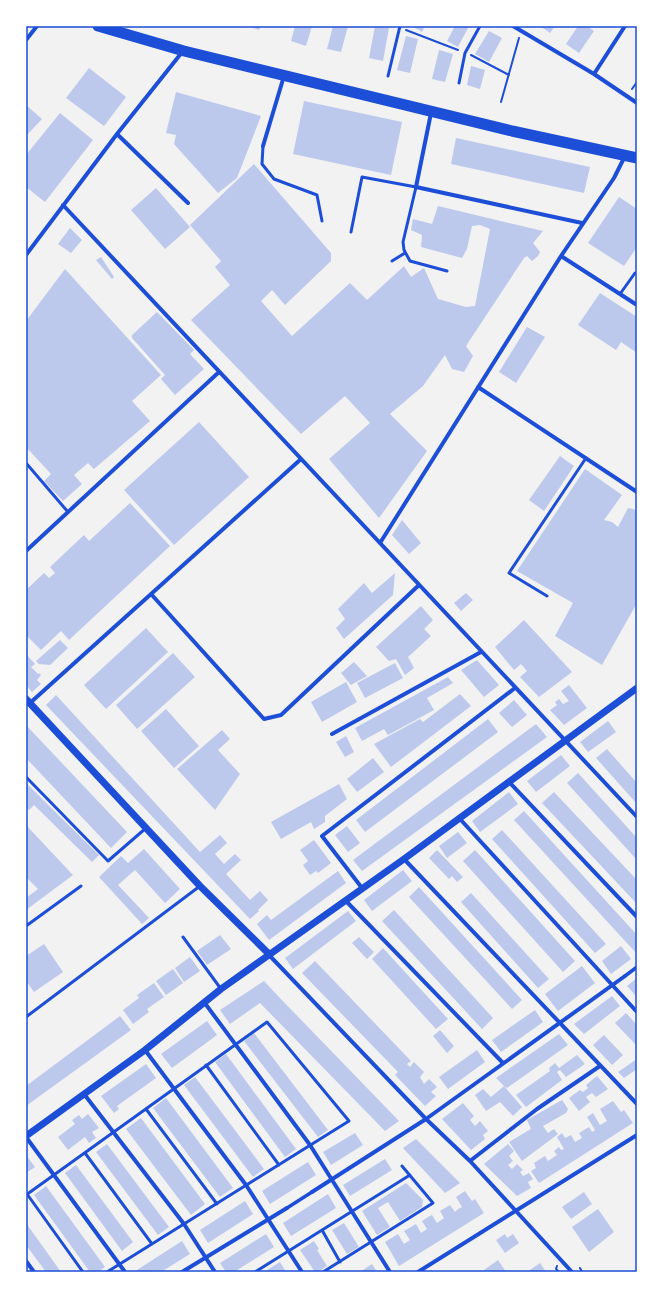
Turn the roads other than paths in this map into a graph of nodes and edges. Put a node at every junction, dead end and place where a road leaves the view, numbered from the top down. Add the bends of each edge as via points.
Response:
1 (37, 26) edge
2 (98, 26) edge
3 (400, 26) edge
4 (480, 26) edge
5 (513, 26) edge
6 (625, 26) edge
7 (26, 40) edge
8 (184, 51) junction
9 (594, 74) junction
10 (284, 75) junction
11 (388, 76) dead end
12 (458, 83) dead end
13 (637, 103) edge
14 (431, 111) junction
15 (117, 134) junction
16 (263, 146) joint
17 (626, 156) junction
18 (637, 158) edge
19 (416, 187) junction
20 (188, 203) dead end
21 (63, 205) junction
22 (322, 221) dead end
23 (582, 223) junction
24 (351, 232) dead end
25 (405, 253) junction
26 (26, 255) edge
27 (561, 256) junction
28 (392, 261) dead end
29 (447, 271) dead end
30 (635, 273) dead end
31 (620, 294) junction
32 (637, 306) edge
33 (219, 372) junction
34 (478, 388) junction
35 (586, 458) junction
36 (301, 459) junction
37 (26, 463) edge
38 (637, 492) edge
39 (68, 512) junction
40 (380, 543) junction
41 (26, 550) edge
42 (420, 585) junction
43 (151, 594) junction
44 (547, 596) dead end
45 (481, 652) junction
46 (515, 688) junction
47 (637, 688) edge
48 (28, 701) edge
49 (332, 734) dead end
50 (565, 742) junction
51 (26, 777) edge
52 (510, 782) junction
53 (637, 816) edge
54 (460, 819) junction
55 (146, 828) junction
56 (404, 859) junction
57 (81, 886) dead end
58 (200, 886) junction
59 (362, 888) junction
60 (345, 900) junction
61 (637, 917) edge
62 (26, 926) edge
63 (183, 937) dead end
64 (269, 954) junction
65 (637, 967) edge
66 (625, 976) joint
67 (613, 985) junction
68 (221, 989) junction
69 (204, 1002) junction
70 (637, 1012) edge
71 (26, 1017) edge
72 (559, 1022) junction
73 (236, 1044) junction
74 (145, 1050) junction
75 (503, 1063) junction
76 (206, 1065) junction
77 (600, 1066) junction
78 (174, 1088) junction
79 (84, 1094) junction
80 (637, 1104) edge
81 (146, 1109) junction
82 (426, 1119) junction
83 (114, 1132) junction
84 (637, 1135) edge
85 (26, 1136) edge
86 (310, 1145) junction
87 (85, 1153) junction
88 (470, 1161) junction
89 (279, 1165) junction
90 (402, 1166) dead end
91 (54, 1174) junction
92 (410, 1175) junction
93 (332, 1179) junction
94 (246, 1185) junction
95 (312, 1192) joint
96 (27, 1194) edge
97 (217, 1204) junction
98 (287, 1208) joint
99 (352, 1211) junction
100 (515, 1211) junction
101 (267, 1219) junction
102 (184, 1224) junction
103 (322, 1230) junction
104 (371, 1242) junction
105 (152, 1244) junction
106 (289, 1252) junction
107 (207, 1257) junction
108 (26, 1261) edge
109 (340, 1262) junction
110 (120, 1264) junction
111 (258, 1271) edge
112 (34, 1272) edge
113 (83, 1272) edge
114 (107, 1272) edge
115 (125, 1272) edge
116 (182, 1272) edge
117 (215, 1272) edge
118 (302, 1272) edge
119 (323, 1272) edge
120 (390, 1272) edge
121 (418, 1272) edge
122 (572, 1272) edge

1 - 7 street
2 - 8 highway
3 - 11 lane
4 - 12 lane via 465,53
5 - 9 street
6 - 9 street
8 - 10 highway
8 - 15 street
9 - 13 street
10 - 14 highway
10 - 16 street
14 - 17 highway
14 - 19 street
15 - 20 street
15 - 21 street
16 - 22 lane via 262,164 274,179 317,195
17 - 18 highway
17 - 23 street via 614,178
19 - 23 street
19 - 24 lane via 362,178
19 - 25 lane via 403,242
21 - 26 street
21 - 33 street
23 - 27 street
25 - 28 lane
25 - 29 lane via 416,263
27 - 31 street
27 - 34 street
30 - 31 lane
31 - 32 street
33 - 36 street
33 - 39 street
34 - 35 street
34 - 40 street
35 - 38 street
35 - 44 lane via 509,573
36 - 40 street
36 - 43 street
37 - 39 lane
39 - 41 street
40 - 42 street
42 - 43 street via 281,715 264,719
42 - 45 street
43 - 48 street
45 - 46 street
45 - 49 street
46 - 50 street
46 - 59 street via 322,836
47 - 50 street
48 - 55 street
50 - 52 street
50 - 53 street
51 - 55 lane via 108,861
52 - 54 street
52 - 61 street
54 - 56 street
54 - 67 street
55 - 58 street
56 - 59 street
56 - 72 street
57 - 62 lane
58 - 64 street
58 - 71 lane
59 - 60 street
60 - 64 street
60 - 75 street
63 - 68 lane
64 - 68 street
64 - 82 street
65 - 66 street
66 - 67 street
67 - 70 street
67 - 72 street
68 - 69 street
69 - 73 street
69 - 74 street
72 - 75 street
72 - 77 street
73 - 76 lane
73 - 86 street
73 - 86 lane via 266,1022 349,1121
74 - 78 street
74 - 79 street
75 - 82 street
76 - 78 lane
76 - 89 lane
77 - 80 street
77 - 88 street via 537,1109
78 - 81 lane
78 - 94 street
79 - 83 street
79 - 85 street
81 - 83 lane
81 - 97 lane
82 - 88 street
82 - 93 street
83 - 87 lane
83 - 102 street
84 - 100 street
85 - 91 street
86 - 89 lane
86 - 93 street
87 - 91 lane
87 - 105 lane
88 - 100 street
89 - 94 lane
90 - 92 lane
91 - 96 lane
91 - 110 street
92 - 99 lane
92 - 104 lane via 433,1203
93 - 95 street
93 - 99 street
94 - 97 lane
94 - 101 street
95 - 98 street
96 - 113 lane
97 - 102 lane
98 - 101 street
99 - 103 lane
99 - 104 street
100 - 121 street
100 - 122 street
101 - 106 street
101 - 107 street
102 - 105 lane
102 - 107 street
103 - 106 lane
103 - 109 lane
104 - 109 lane
104 - 120 street
105 - 110 lane
106 - 111 lane
106 - 118 street
107 - 116 street
107 - 117 street
108 - 112 street
109 - 119 lane
110 - 114 lane
110 - 115 street

